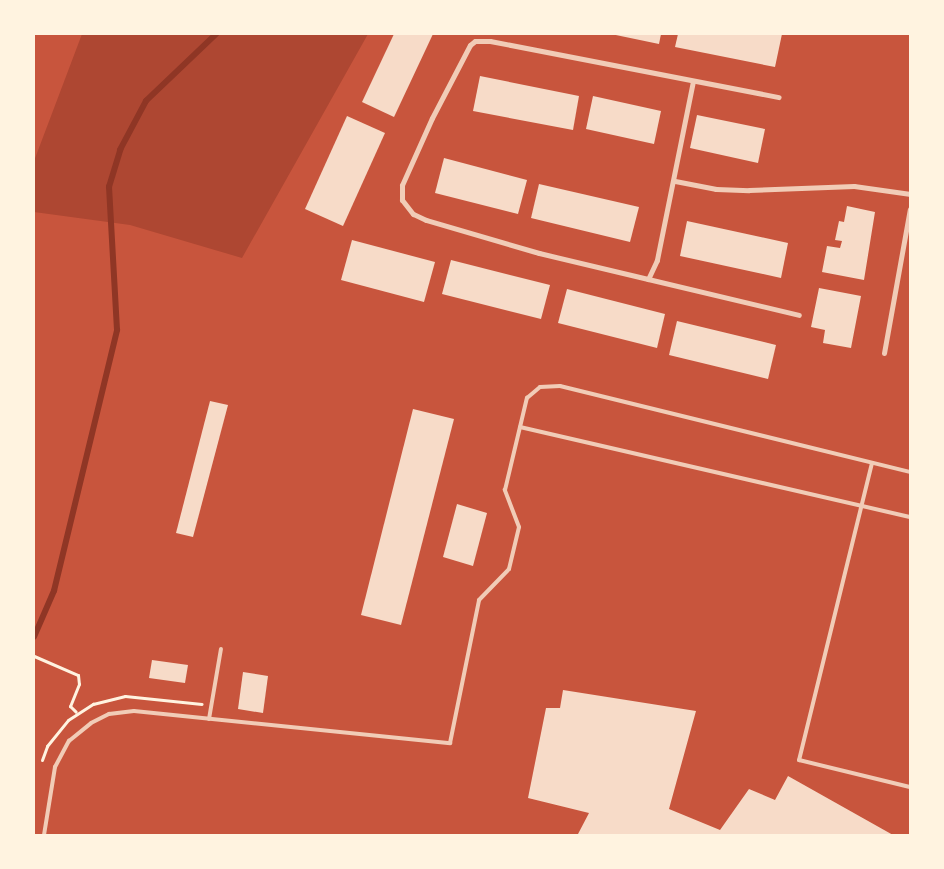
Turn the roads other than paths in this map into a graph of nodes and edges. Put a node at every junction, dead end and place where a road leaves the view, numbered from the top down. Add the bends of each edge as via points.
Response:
1 (693, 81) junction
2 (778, 97) dead end
3 (675, 182) junction
4 (910, 194) edge
5 (910, 209) edge
6 (648, 279) junction
7 (799, 315) dead end
8 (884, 353) dead end
9 (520, 427) junction
10 (872, 463) junction
11 (910, 472) edge
12 (862, 505) junction
13 (910, 517) edge
14 (220, 649) dead end
15 (209, 719) junction
16 (910, 787) edge
17 (44, 835) edge

1 - 2 street
1 - 3 street
1 - 6 street via 490,41 475,41 432,118 402,185 405,206 426,220 539,253
3 - 4 street via 716,189 854,186
3 - 6 street via 657,260
5 - 8 street
6 - 7 street
9 - 10 lane via 527,398 540,387 560,386
9 - 12 lane
9 - 15 lane via 505,490 519,527 509,569 479,600 450,743
10 - 11 lane
10 - 12 lane
12 - 13 lane
12 - 16 lane via 799,760
14 - 15 lane
15 - 17 lane via 134,711 110,714 90,723 69,741 55,767

